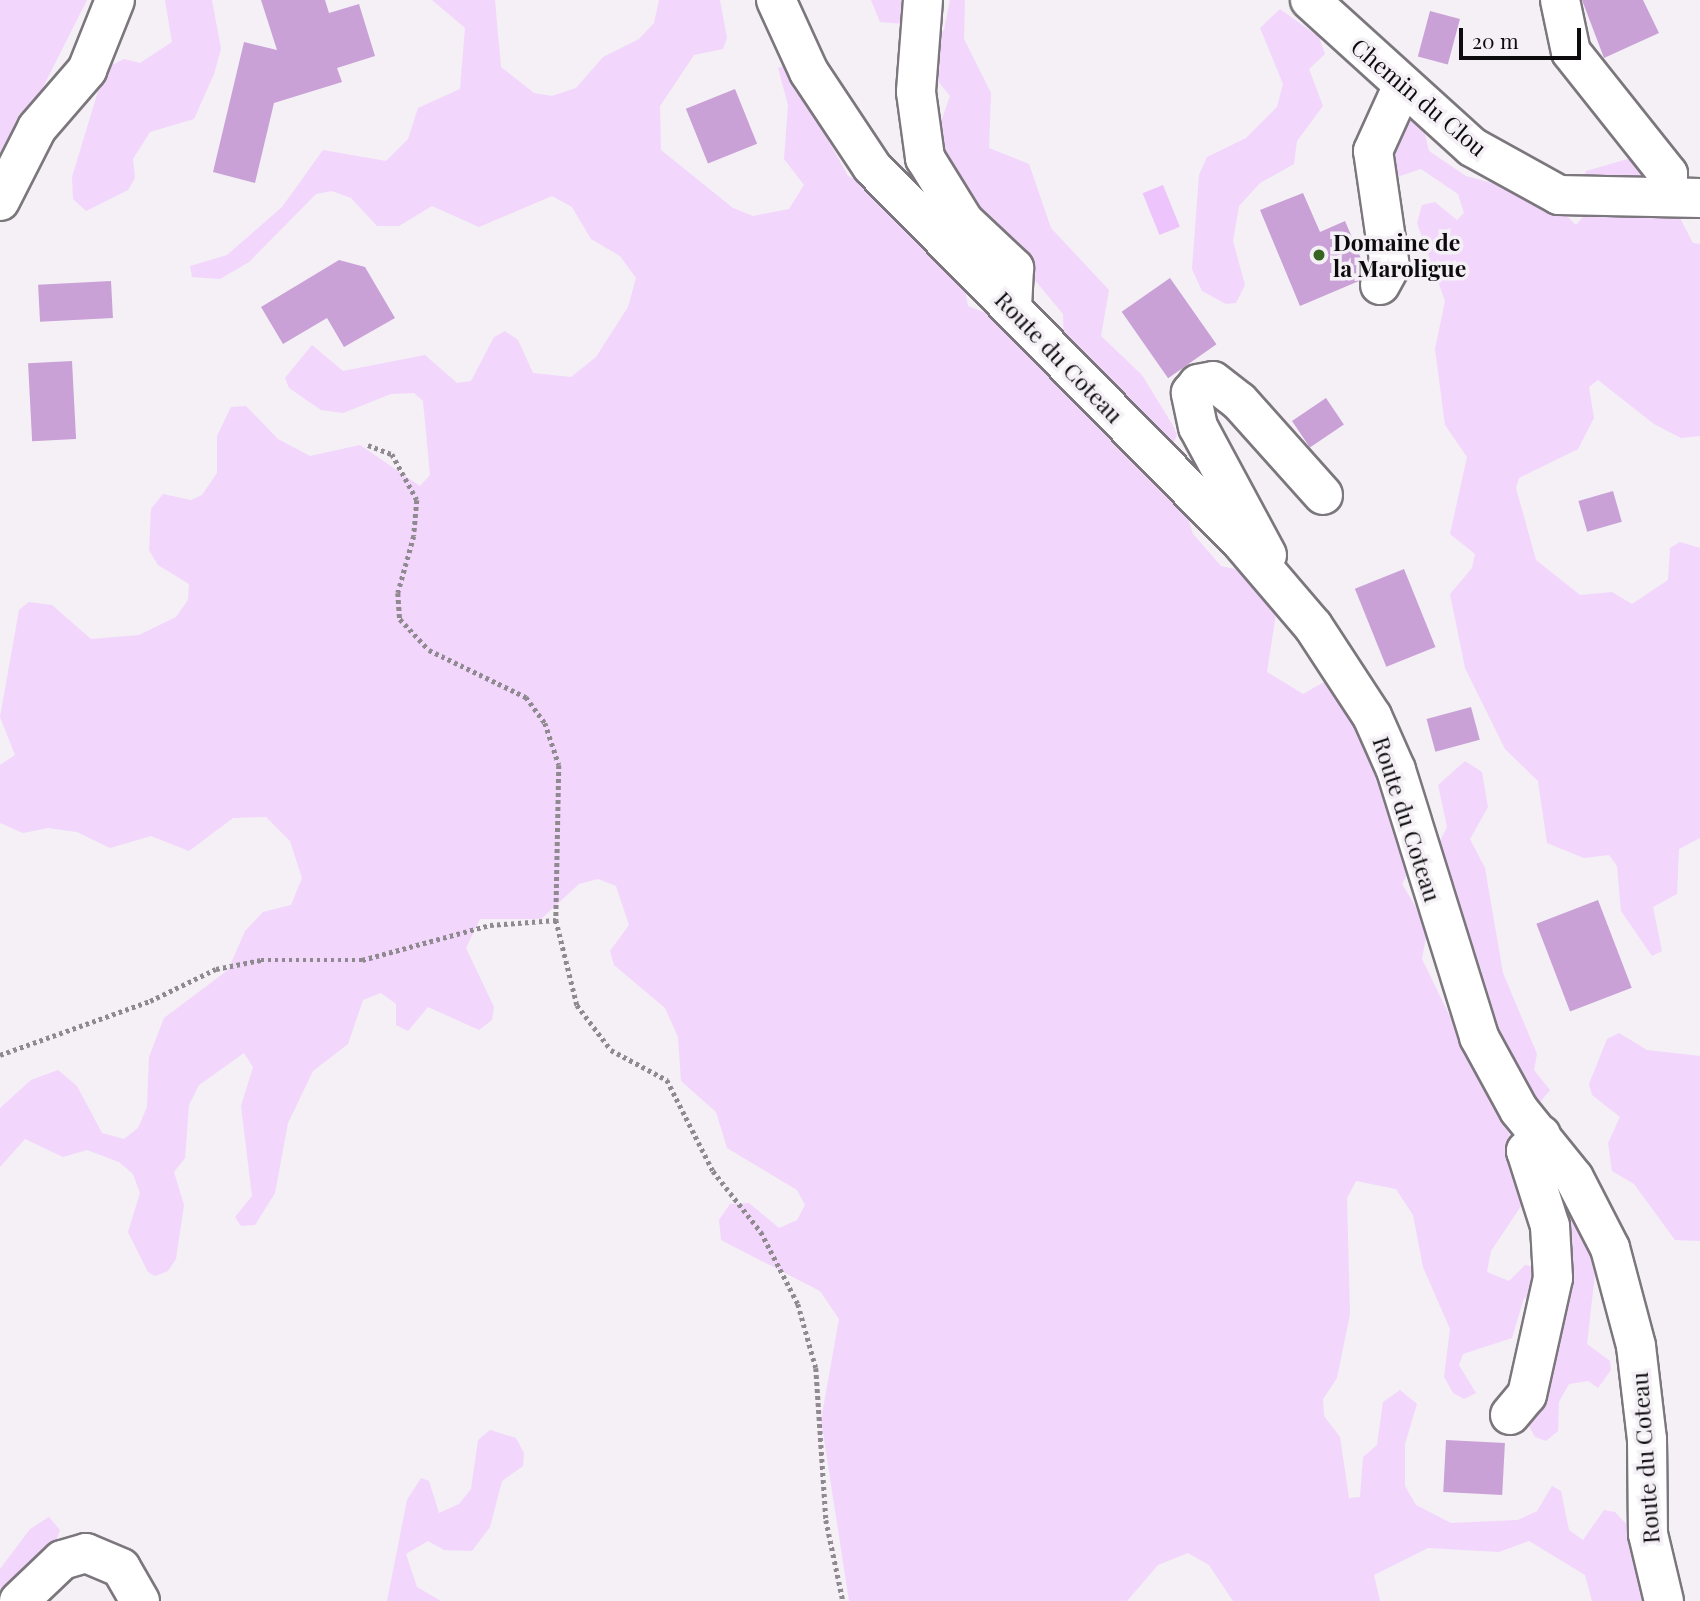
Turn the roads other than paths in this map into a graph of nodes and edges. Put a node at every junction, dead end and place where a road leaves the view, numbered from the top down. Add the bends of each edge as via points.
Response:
1 (115, 0) edge
2 (776, 0) edge
3 (923, 0) edge
4 (1310, 0) edge
5 (1560, 0) edge
6 (1402, 88) junction
7 (1684, 198) edge
8 (0, 201) edge
9 (1380, 285) dead end
10 (1012, 308) junction
11 (1323, 495) dead end
12 (1265, 568) junction
13 (1541, 1135) junction
14 (1510, 1415) dead end
15 (19, 1601) edge
16 (141, 1601) edge
17 (1664, 1601) edge

1 - 8 street via 87,70 37,128
2 - 10 street, Route du Coteau via 809,72 873,167
3 - 10 street via 916,92 925,158 964,221 1014,268
4 - 6 street, Chemin du Clou
5 - 7 street via 1572,52
6 - 7 street, Chemin du Clou via 1472,147 1559,195
6 - 9 street via 1373,151 1390,267
10 - 12 street, Route du Coteau
11 - 12 street via 1239,401 1213,381 1198,384 1191,393 1198,427 1262,538 1270,563
12 - 13 street, Route du Coteau via 1313,626 1373,716 1396,770 1479,1037 1519,1110
13 - 14 street via 1526,1151 1550,1226 1553,1278 1530,1387
13 - 17 street, Route du Coteau via 1592,1211 1624,1294 1647,1439 1648,1534
15 - 16 street via 62,1560 86,1553 121,1568

